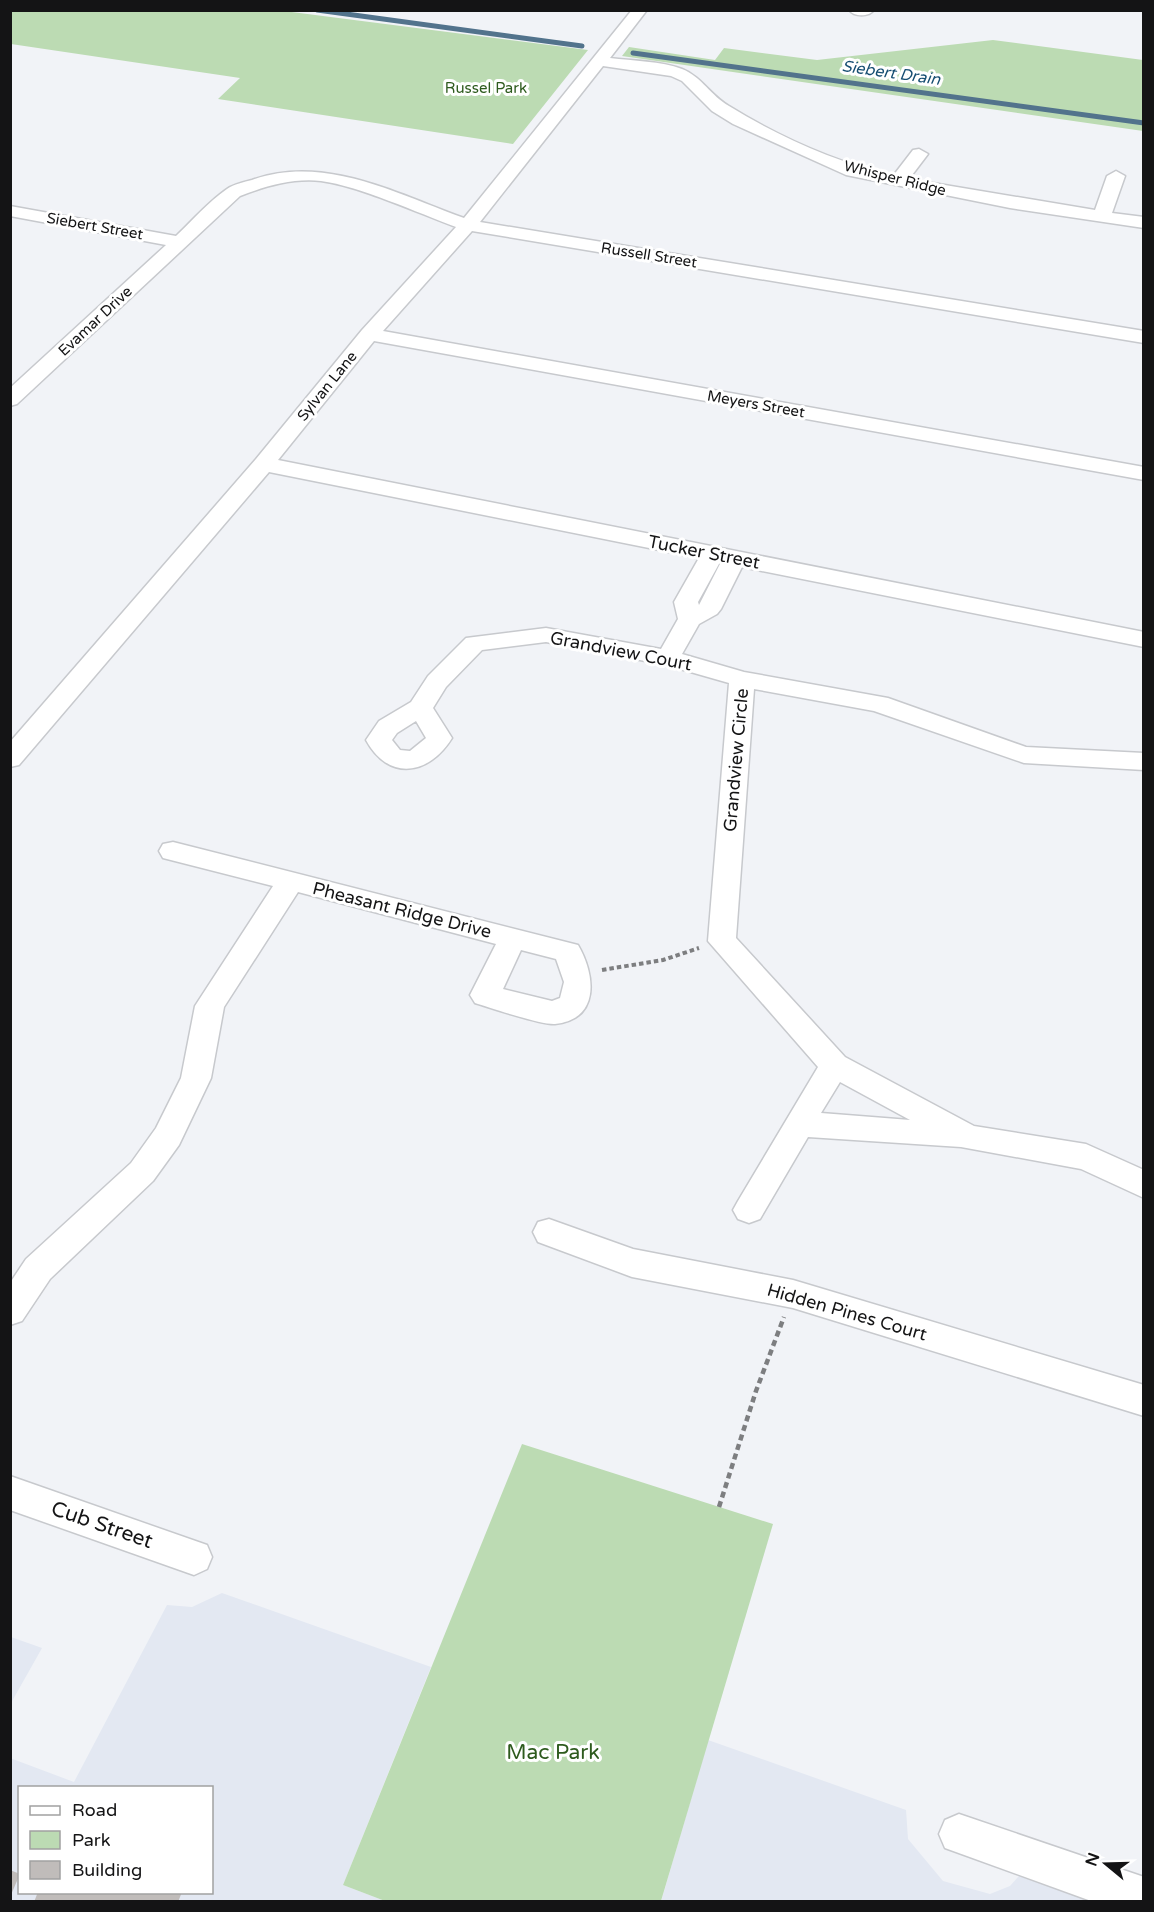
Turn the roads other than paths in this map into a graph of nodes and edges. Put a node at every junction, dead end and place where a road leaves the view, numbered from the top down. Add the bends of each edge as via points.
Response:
1 (640, 10) edge
2 (856, 10) edge
3 (867, 10) edge
4 (599, 61) junction
5 (919, 154) dead end
6 (1116, 176) dead end
7 (897, 182) junction
8 (10, 211) edge
9 (1102, 217) junction
10 (1143, 223) edge
11 (468, 225) junction
12 (179, 242) junction
13 (369, 334) junction
14 (1143, 338) edge
15 (10, 400) edge
16 (264, 464) junction
17 (1143, 474) edge
18 (724, 556) junction
19 (1143, 640) edge
20 (668, 658) junction
21 (742, 679) junction
22 (420, 708) dead end
23 (10, 759) edge
24 (1143, 762) edge
25 (173, 851) dead end
26 (291, 882) junction
27 (513, 938) junction
28 (834, 1065) junction
29 (800, 1124) junction
30 (968, 1137) junction
31 (1143, 1185) edge
32 (749, 1210) dead end
33 (549, 1232) dead end
34 (10, 1311) edge
35 (1143, 1401) edge
36 (10, 1493) edge
37 (194, 1557) dead end
38 (959, 1834) dead end
39 (1143, 1898) edge

1 - 4 street, Sylvan Lane
2 - 3 street
4 - 7 street, Whisper Ridge via 675,72 688,78 718,107 761,131 852,171
4 - 11 street, Sylvan Lane
5 - 7 street
6 - 9 street
7 - 9 street, Whisper Ridge
8 - 12 street, Siebert Street
9 - 10 street, Whisper Ridge
11 - 12 street, Russell Street via 348,182 321,176 293,176 234,192
11 - 13 street, Sylvan Lane
11 - 14 street, Russell Street
12 - 15 street, Evamar Drive
13 - 16 street, Sylvan Lane
13 - 17 street, Meyers Street
16 - 18 street, Tucker Street
16 - 23 street, Sylvan Lane
18 - 19 street, Tucker Street
18 - 20 street via 709,609 690,619
20 - 21 street, Grandview Court
20 - 22 street, Grandview Court via 546,636 475,643 437,682
21 - 24 street, Grandview Circle via 879,704 1023,755
21 - 28 street, Grandview Circle via 722,941
25 - 26 street, Pheasant Ridge Drive
26 - 27 street, Pheasant Ridge Drive
26 - 34 street, Pheasant Ridge Drive via 210,1006 196,1078 168,1136 142,1172 38,1269
27 - 27 street, Pheasant Ridge Drive via 485,995 554,1013 573,1004 578,982 568,952
28 - 29 street
28 - 30 street
29 - 30 street
29 - 32 street
30 - 31 street via 1086,1157
33 - 35 street, Hidden Pines Court via 632,1263 793,1294
36 - 37 street, Cub Street
38 - 39 street

